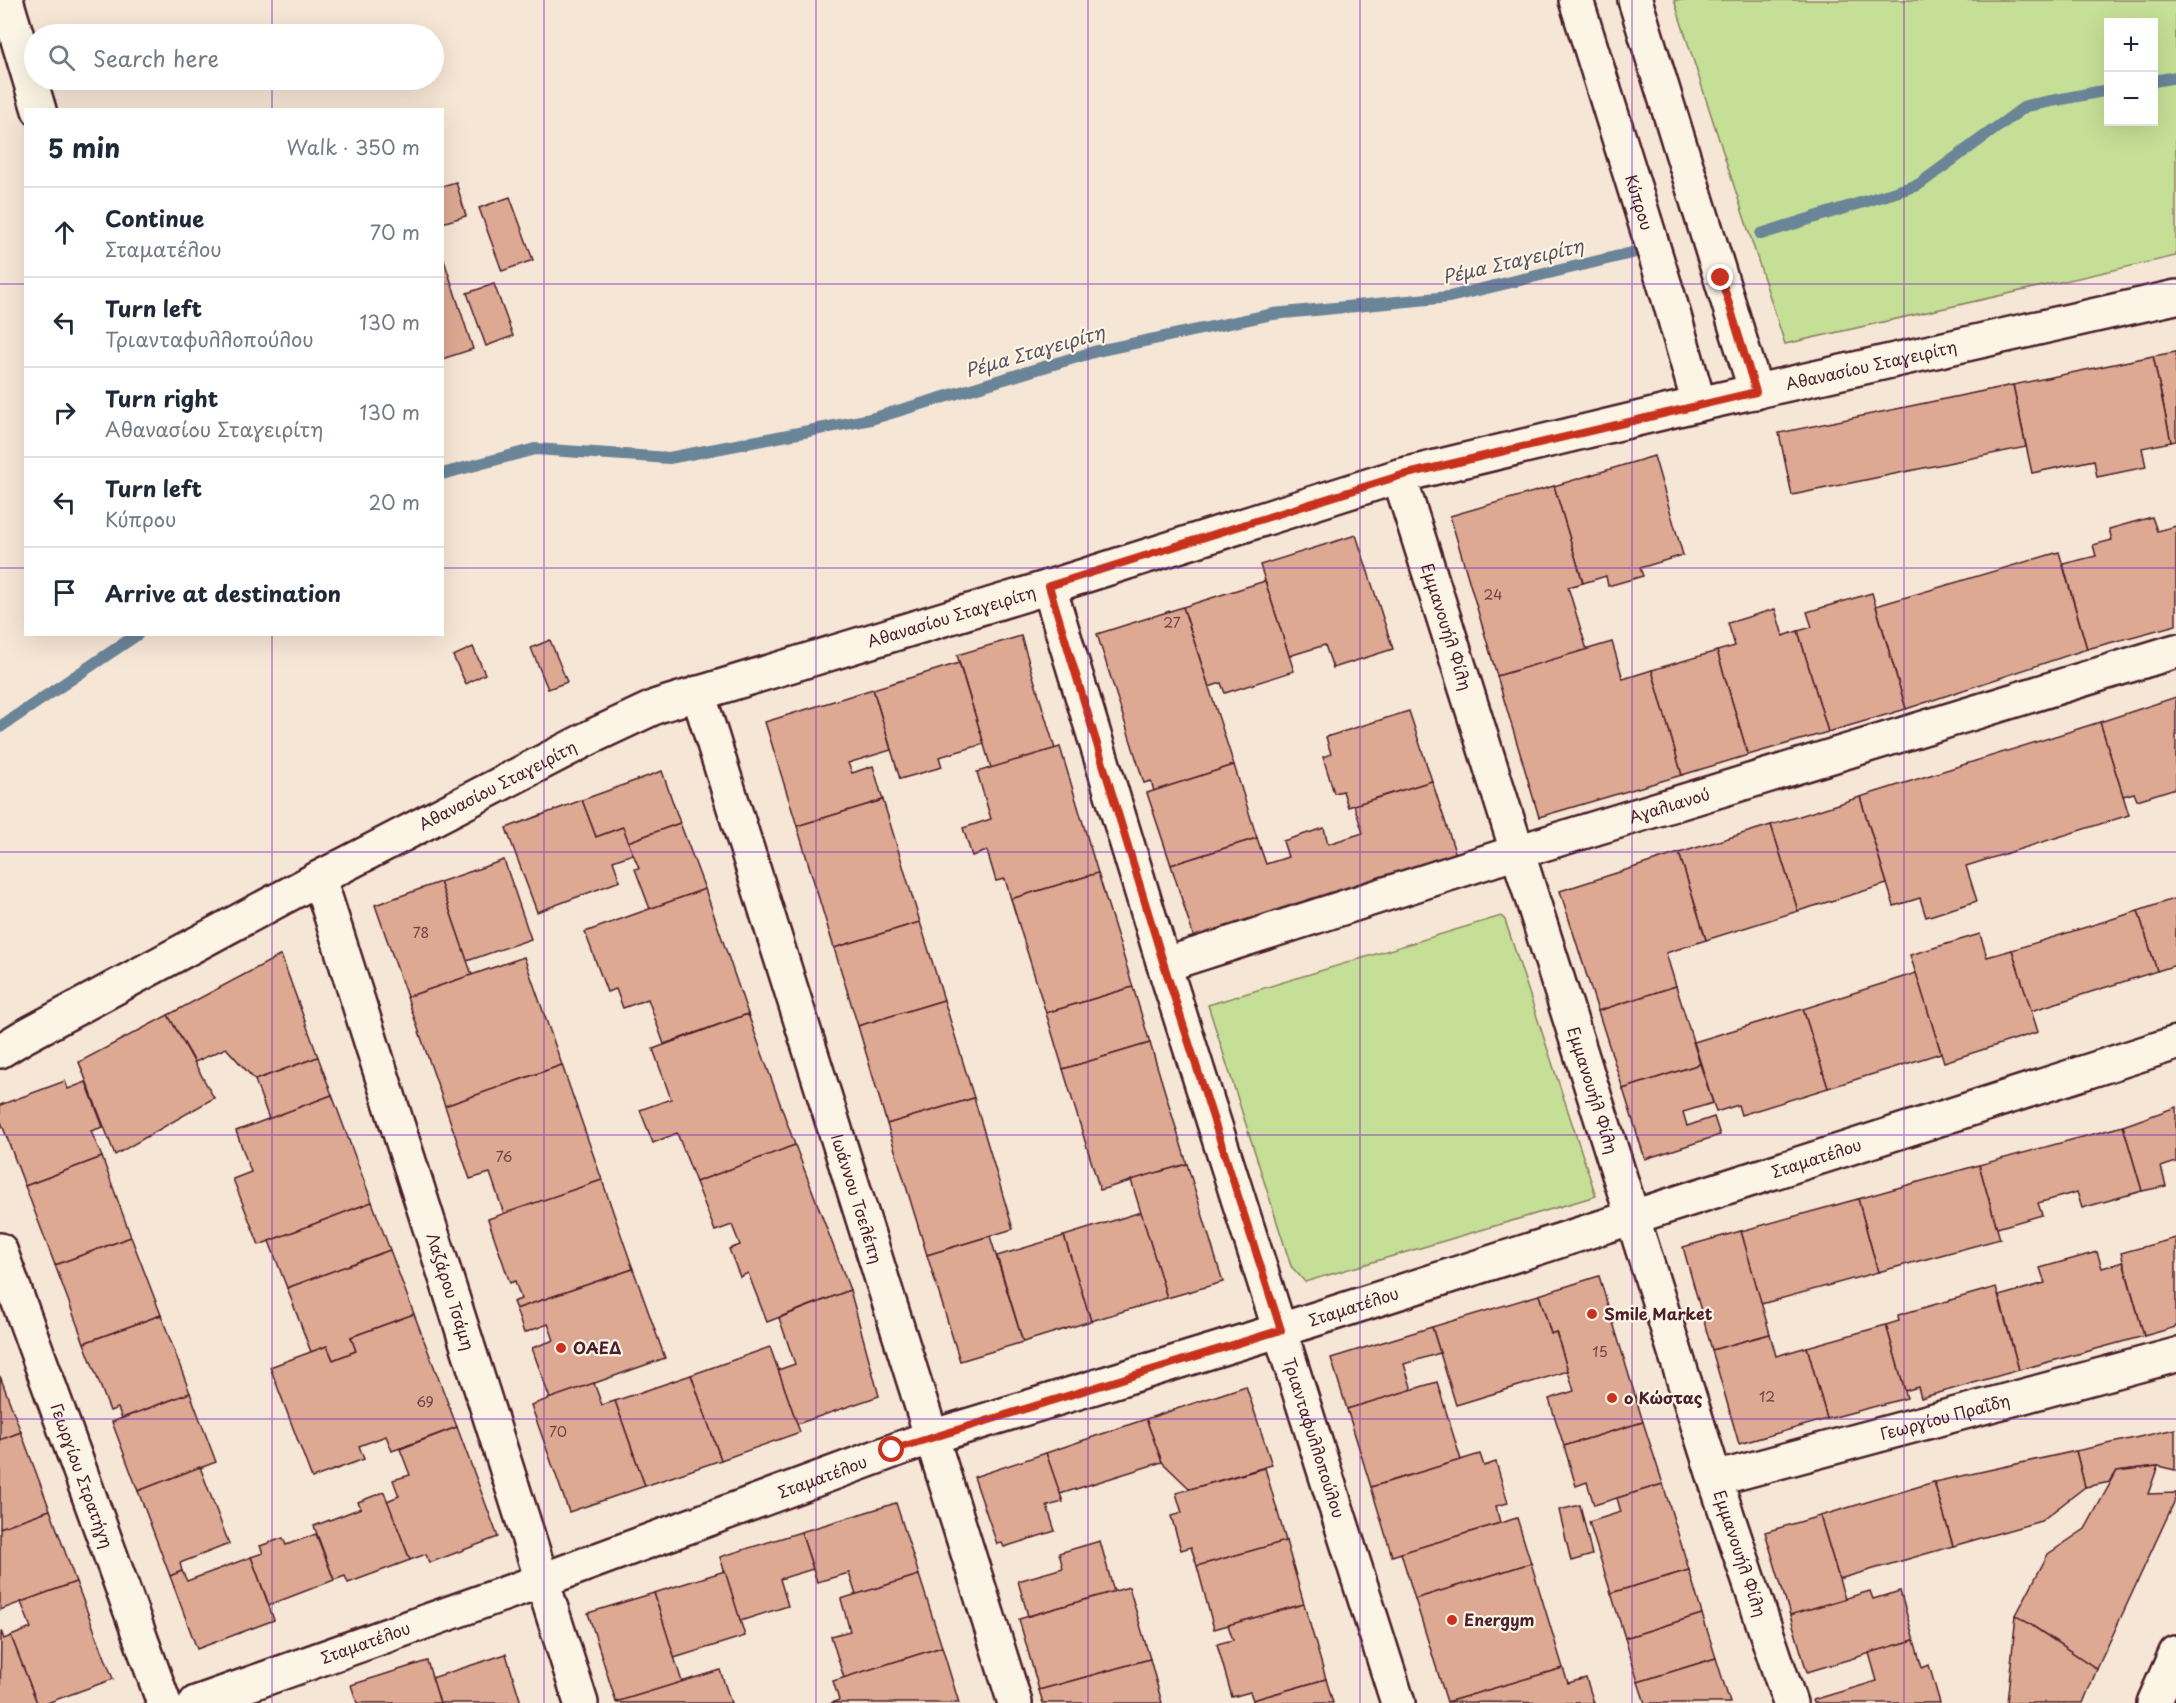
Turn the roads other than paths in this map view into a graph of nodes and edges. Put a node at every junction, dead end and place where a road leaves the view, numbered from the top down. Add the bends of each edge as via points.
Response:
1 (6, 0) edge
2 (1576, 0) edge
3 (1635, 0) edge
4 (24, 60) edge
5 (33, 90) edge
6 (38, 108) edge
7 (2176, 297) edge
8 (1756, 392) junction
9 (1699, 405) junction
10 (1399, 476) junction
11 (1049, 586) junction
12 (2176, 651) edge
13 (698, 693) junction
14 (1517, 852) junction
15 (319, 878) junction
16 (1164, 965) junction
17 (2176, 1043) edge
18 (0, 1051) edge
19 (1632, 1218) junction
20 (0, 1250) edge
21 (1281, 1330) junction
22 (2176, 1355) edge
23 (931, 1437) junction
24 (1715, 1479) junction
25 (543, 1580) junction
26 (2176, 1653) edge
27 (164, 1703) edge
28 (195, 1703) edge
29 (582, 1703) edge
30 (1015, 1703) edge
31 (1398, 1703) edge
32 (1790, 1703) edge
33 (2154, 1703) edge

1 - 4 street
2 - 9 street, Κύπρου
3 - 8 street
5 - 6 street
7 - 8 street, Αθανασίου Σταγειρίτη
8 - 9 street, Αθανασίου Σταγειρίτη
9 - 10 street, Αθανασίου Σταγειρίτη
10 - 11 street, Αθανασίου Σταγειρίτη
10 - 14 street, Εμμανουήλ Φίλη
11 - 13 street, Αθανασίου Σταγειρίτη
11 - 16 street, Τριανταφυλλοπούλου
12 - 14 street, Αγαλιανού
13 - 15 street, Αθανασίου Σταγειρίτη via 632,717
13 - 23 street, Ιωάννου Τσελέπη
14 - 16 street, Αγαλιανού
14 - 19 street, Εμμανουήλ Φίλη
15 - 18 street, Αθανασίου Σταγειρίτη
15 - 25 street, Λαζάρου Τσάμη
16 - 21 street, Τριανταφυλλοπούλου
17 - 19 street, Σταματέλου
19 - 21 street, Σταματέλου
19 - 24 street, Εμμανουήλ Φίλη
20 - 27 street, Γεωργίου Στρατήγη
21 - 23 street, Σταματέλου
21 - 31 street, Τριανταφυλλοπούλου
22 - 24 street, Γεωργίου Πραΐδη
23 - 25 street, Σταματέλου
23 - 30 street, Ιωάννου Τσελέπη
24 - 32 street, Εμμανουήλ Φίλη
25 - 28 street, Σταματέλου
25 - 29 street, Λαζάρου Τσάμη
26 - 33 street

